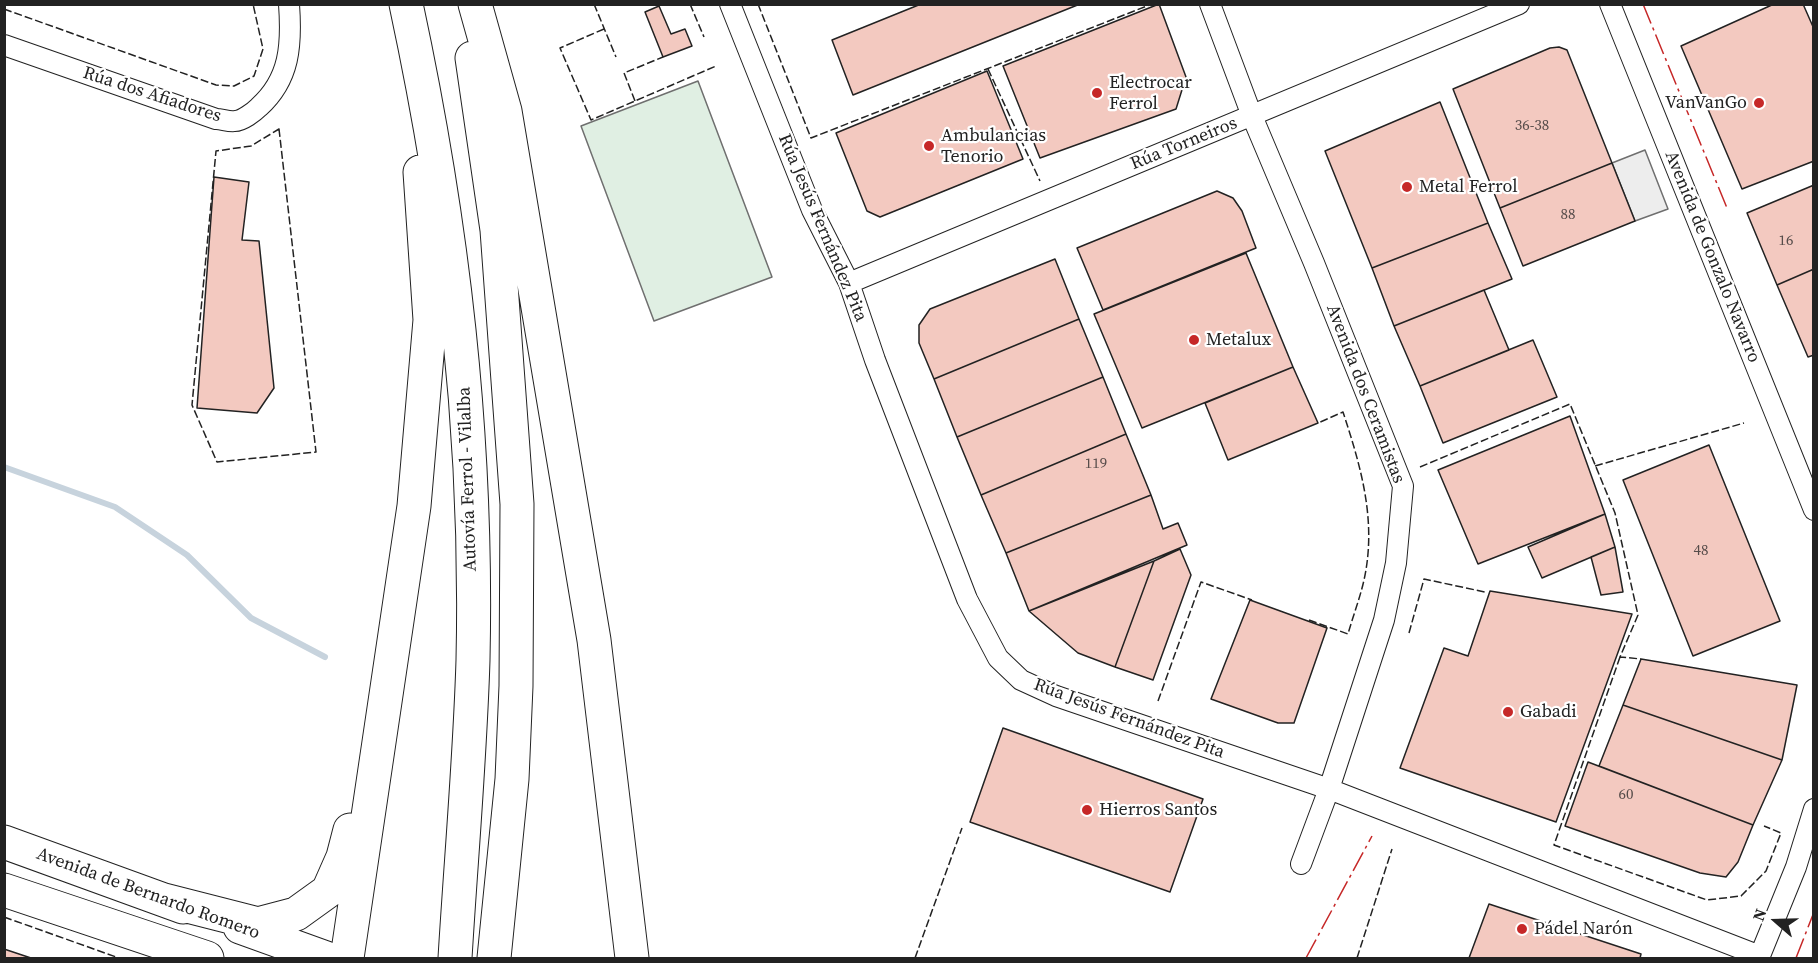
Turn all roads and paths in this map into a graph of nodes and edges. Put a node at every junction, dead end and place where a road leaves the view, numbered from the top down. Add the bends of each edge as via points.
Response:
1 (289, 4) edge
2 (462, 4) edge
3 (475, 4) edge
4 (730, 4) edge
5 (1210, 4) edge
6 (1519, 4) edge
7 (1610, 4) edge
8 (407, 12) edge
9 (4, 45) edge
10 (1252, 116) junction
11 (849, 283) junction
12 (1814, 510) edge
13 (395, 641) junction
14 (1329, 789) junction
15 (1814, 808) edge
16 (4, 842) edge
17 (1301, 864) dead end
18 (4, 890) edge
19 (164, 900) junction
20 (146, 937) junction
21 (1759, 957) edge
22 (195, 958) edge
23 (207, 958) edge
24 (326, 958) edge
25 (347, 958) edge
26 (454, 958) edge
27 (494, 958) edge
28 (632, 958) edge

1 - 9 street, Rúa dos Afiadores via 287,69 274,94 256,111 236,122 216,119
2 - 27 highway via 497,230 517,504 512,779
3 - 28 highway via 505,111 594,640
4 - 11 street, Rúa Jesús Fernández Pita via 812,210
5 - 10 street, Avenida dos Ceramistas
6 - 10 street, Rúa Torneiros
7 - 12 street, Avenida de Gonzalo Navarro
8 - 13 highway via 430,320 414,506
8 - 26 highway, Autovía Ferrol - Vilalba via 449,232 469,447 472,660
10 - 11 street, Rúa Torneiros
10 - 14 street, Avenida dos Ceramistas via 1403,486 1396,563 1384,620
11 - 14 street, Rúa Jesús Fernández Pita via 942,536 998,658 1021,680 1056,696
13 - 19 highway via 343,856 328,891 296,914 258,924
13 - 25 highway
14 - 17 street, Avenida dos Ceramistas
14 - 21 street, Rúa Jesús Fernández Pita
15 - 21 street via 1796,867
16 - 19 highway, Avenida de Bernardo Romero
18 - 20 highway
19 - 24 highway, Avenida de Bernardo Romero
20 - 22 highway
20 - 23 highway

